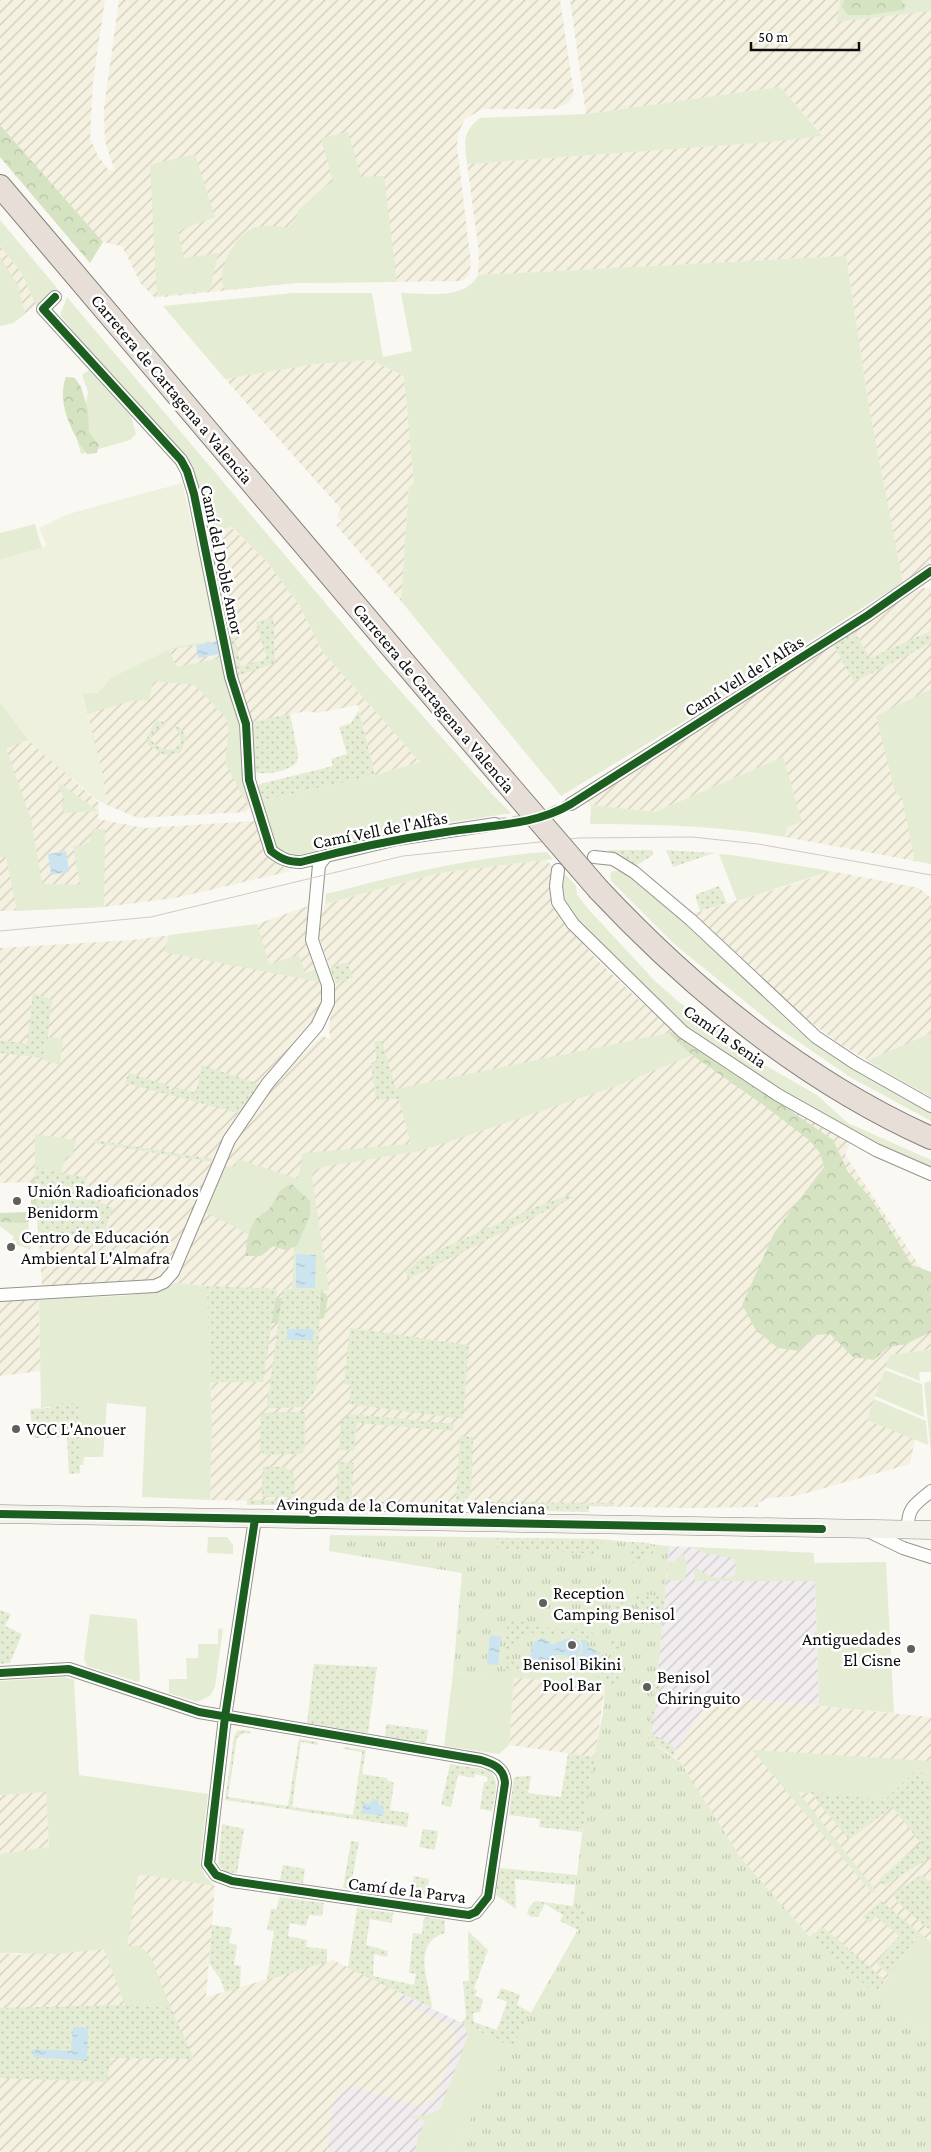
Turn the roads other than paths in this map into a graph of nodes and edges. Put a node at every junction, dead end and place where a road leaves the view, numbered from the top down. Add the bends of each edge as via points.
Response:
1 (0, 186) edge
2 (55, 297) dead end
3 (931, 571) edge
4 (572, 804) tunnel mouth
5 (495, 824) tunnel mouth
6 (326, 856) junction
7 (594, 857) dead end
8 (301, 862) junction
9 (558, 870) dead end
10 (317, 878) junction
11 (931, 1106) edge
12 (931, 1138) edge
13 (931, 1174) edge
14 (0, 1295) edge
15 (931, 1491) edge
16 (0, 1514) edge
17 (254, 1520) junction
18 (865, 1530) junction
19 (908, 1530) junction
20 (931, 1530) edge
21 (931, 1557) edge
22 (0, 1673) edge
23 (225, 1717) junction

1 - 12 highway, Carretera de Cartagena a Valencia, bridge via 504,780 599,890 664,957 773,1045 849,1095
2 - 8 street, Camí del Doble Amor via 43,309 181,460 187,471 231,677 246,724 249,780 272,851 279,858
3 - 4 street, Camí Vell de l'Alfàs via 868,615
5 - 6 street, Camí Vell de l'Alfàs via 397,839
6 - 8 street, Camí Vell de l'Alfàs
6 - 10 street, Camí Vell de l'Alfàs via 319,866
7 - 11 street via 613,859 634,872 692,920 816,1037
8 - 10 street, Camí Vell de l'Alfàs via 311,868
9 - 13 street, Camí la Senia via 558,902 574,924 683,1032 778,1095 876,1150
10 - 14 street, Camí Vell de l'Alfàs via 312,940 328,985 328,1003 322,1020 268,1083 228,1140 173,1272 155,1286
15 - 19 street via 911,1509
16 - 17 main road, Avinguda de la Comunitat Valenciana
17 - 18 main road, Avinguda de la Comunitat Valenciana via 549,1522
17 - 23 street, Camí de la Parva
18 - 19 main road, Avinguda de la Comunitat Valenciana
18 - 21 street
19 - 20 main road, Avinguda de la Comunitat Valenciana
22 - 23 street, Camí de la Parva via 69,1669 199,1712
23 - 23 street, Camí de la Parva via 496,1765 505,1776 505,1783 485,1903 469,1914 461,1914 232,1881 216,1875 208,1859

